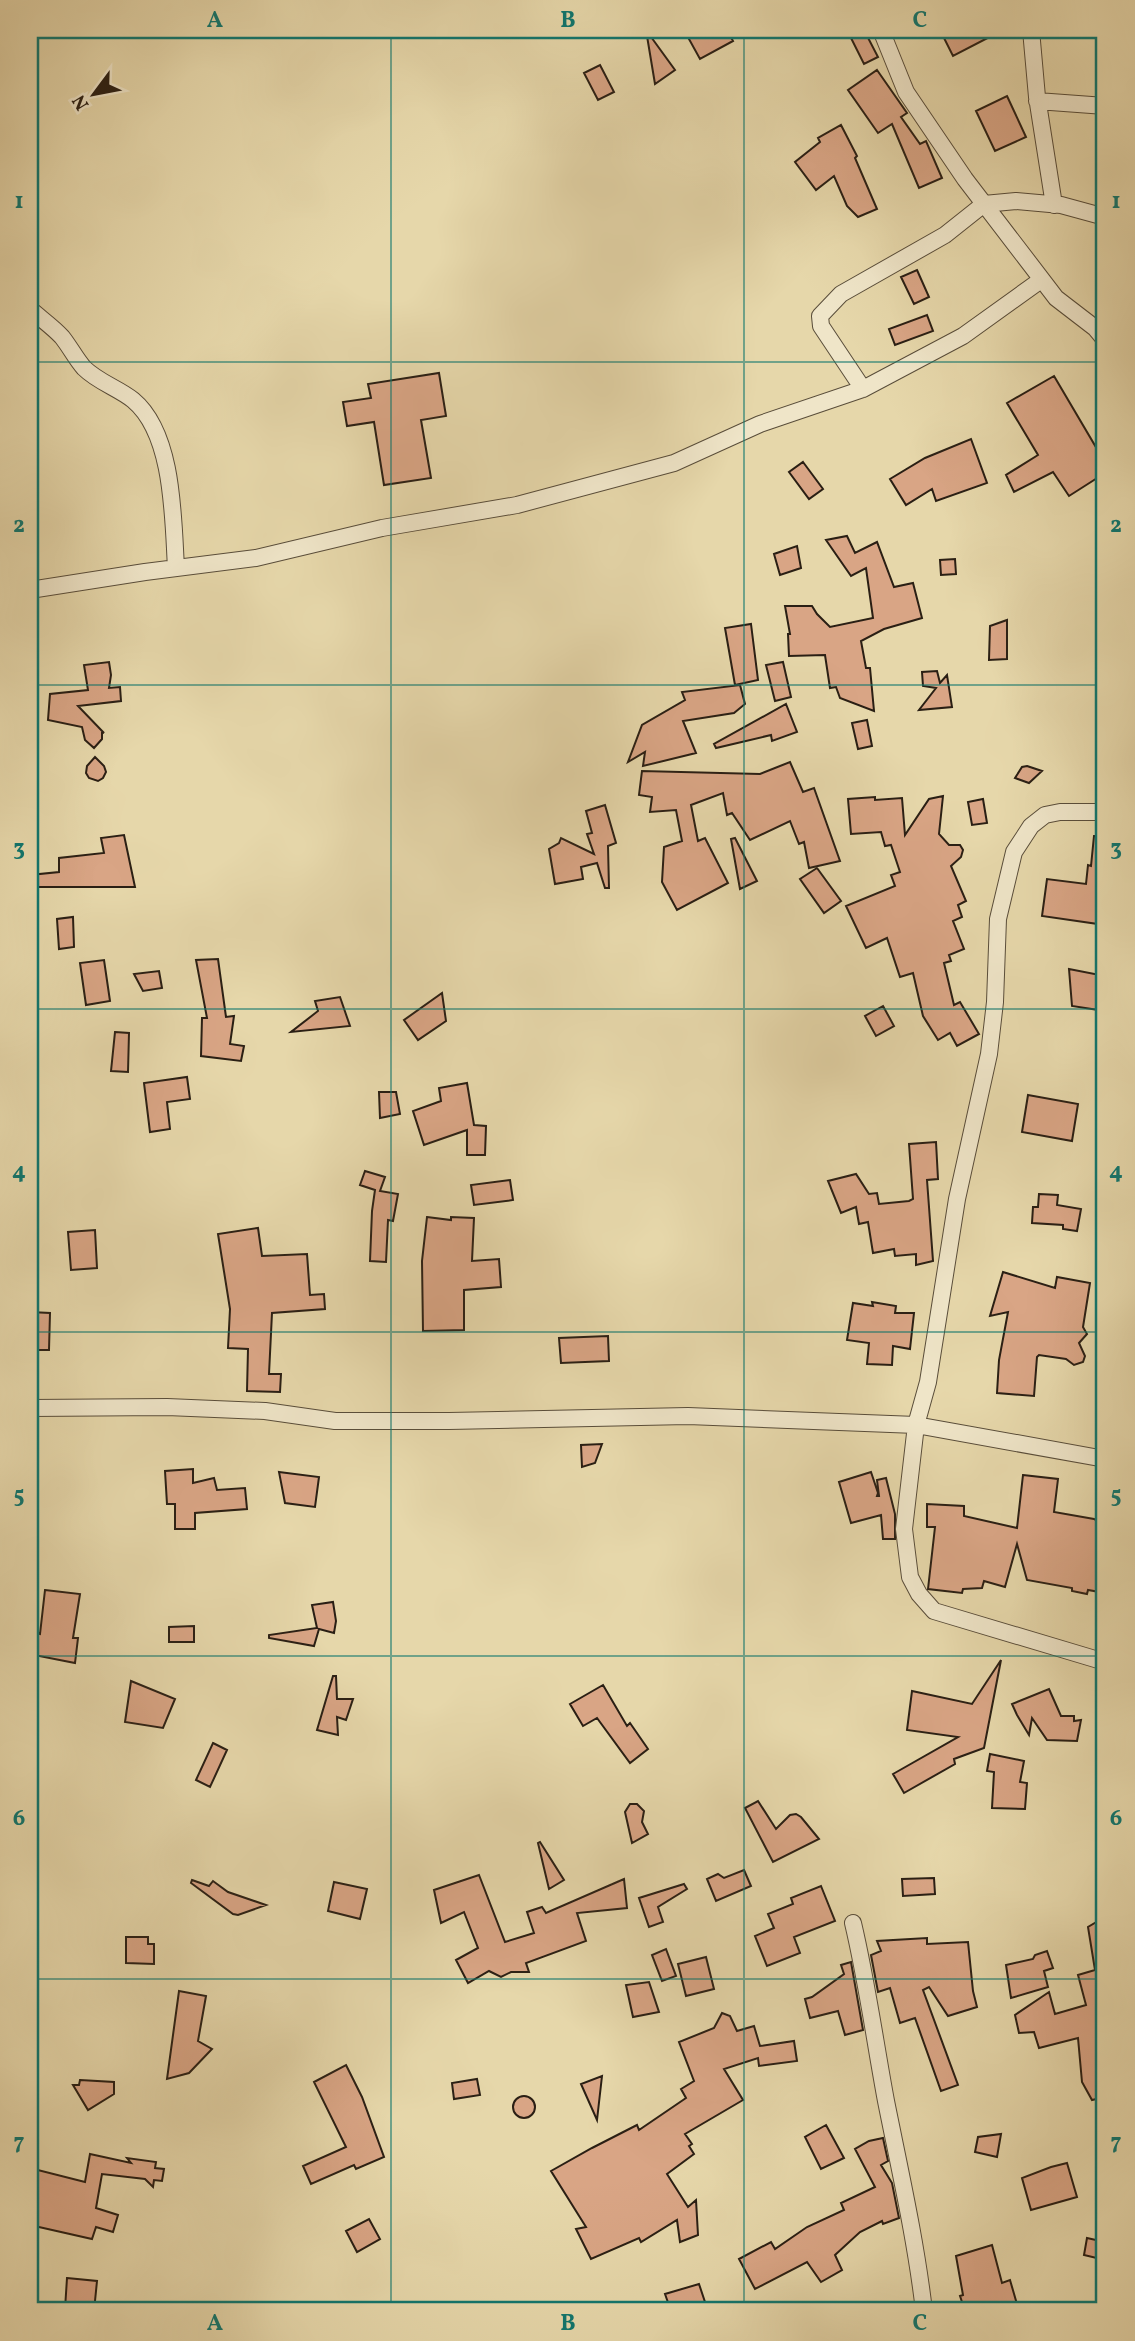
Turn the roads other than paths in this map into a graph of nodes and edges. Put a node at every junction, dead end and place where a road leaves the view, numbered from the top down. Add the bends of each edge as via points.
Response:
1 (883, 30) edge
2 (1031, 30) edge
3 (1037, 101) junction
4 (1105, 106) edge
5 (984, 204) junction
6 (1054, 205) junction
7 (1105, 217) edge
8 (1041, 280) junction
9 (30, 309) edge
10 (1105, 340) edge
11 (863, 388) junction
12 (176, 568) junction
13 (30, 590) edge
14 (1105, 812) edge
15 (30, 1408) edge
16 (916, 1425) junction
17 (1105, 1459) edge
18 (1105, 1662) edge
19 (853, 1923) dead end
20 (924, 2311) edge

1 - 5 street via 906,92
2 - 3 street
3 - 4 street
3 - 6 street
5 - 6 street
5 - 8 street
5 - 11 street via 945,235 841,294 820,316 826,337
6 - 7 street
8 - 10 street
8 - 11 street via 963,336
9 - 12 street via 61,335 84,368 133,400 150,419 165,456
11 - 12 street via 760,424 674,463 517,505 382,528 256,558
12 - 13 street
14 - 16 street via 1045,815 1031,826 1014,852 998,919 989,1054
15 - 16 street via 167,1407 335,1421 688,1416
16 - 17 street
16 - 18 street via 904,1529 911,1577 919,1594 934,1611
19 - 20 street

